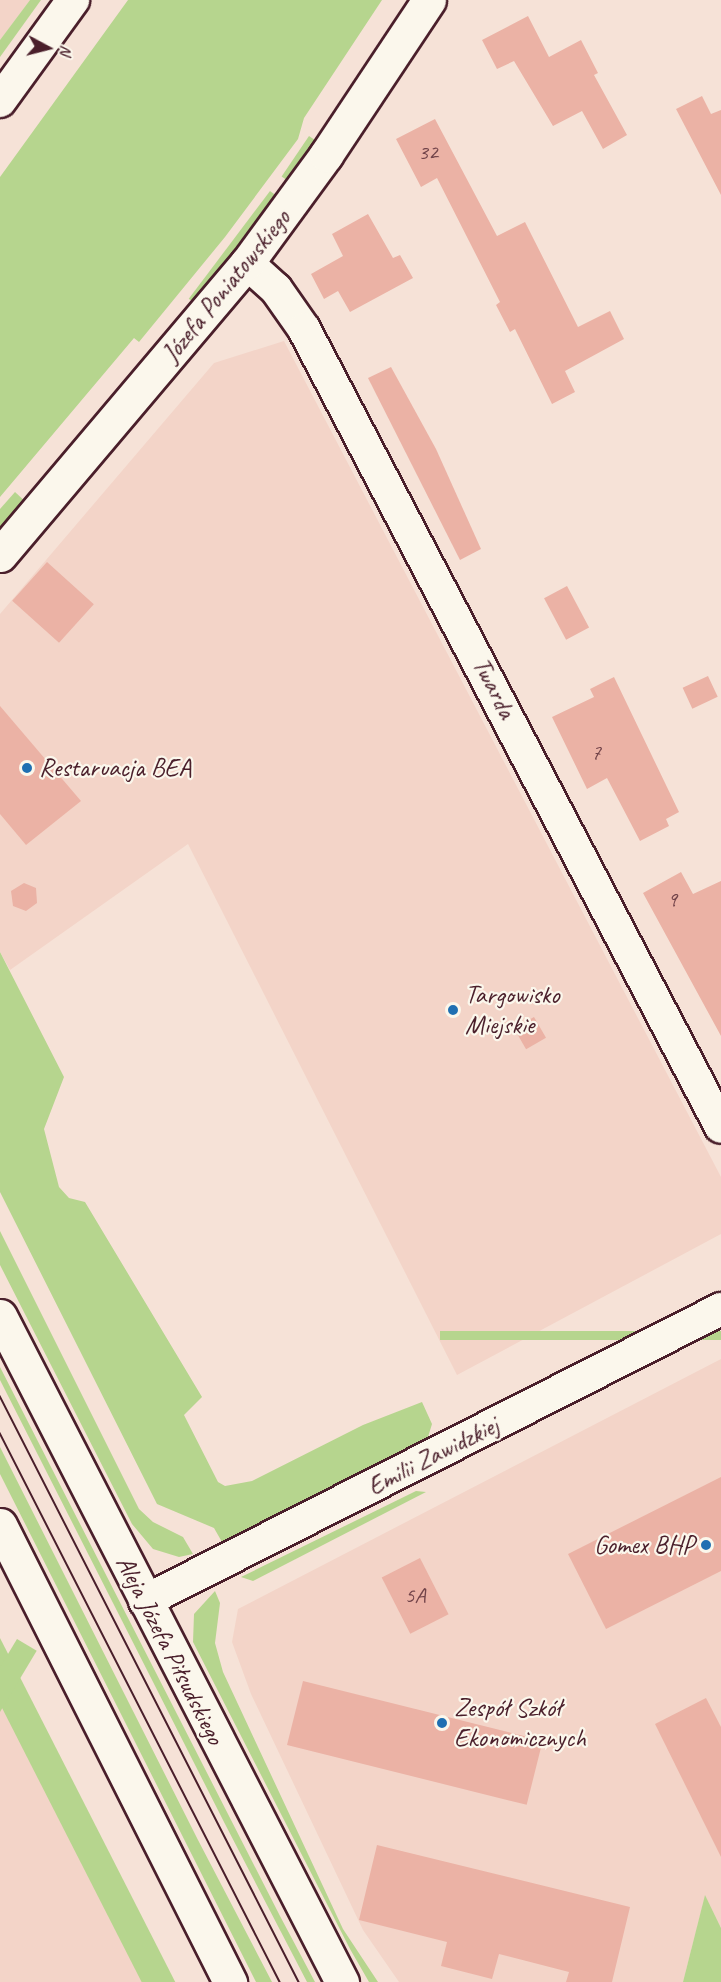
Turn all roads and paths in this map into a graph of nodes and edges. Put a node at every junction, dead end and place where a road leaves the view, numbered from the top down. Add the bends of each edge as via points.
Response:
1 (73, 0) edge
2 (429, 0) edge
3 (0, 100) edge
4 (247, 263) junction
5 (0, 555) edge
6 (721, 1127) edge
7 (721, 1309) edge
8 (0, 1316) edge
9 (0, 1525) edge
10 (145, 1601) junction
11 (230, 1982) edge
12 (342, 1982) edge

1 - 3 street
2 - 4 street, Józefa Poniatowskiego via 326,155
4 - 5 street, Józefa Poniatowskiego
4 - 6 street, Twarda via 276,289 304,329
7 - 10 street, Emilii Zawidzkiej
8 - 10 street, Aleja Józefa Piłsudskiego
9 - 11 street
10 - 12 street, Aleja Józefa Piłsudskiego

